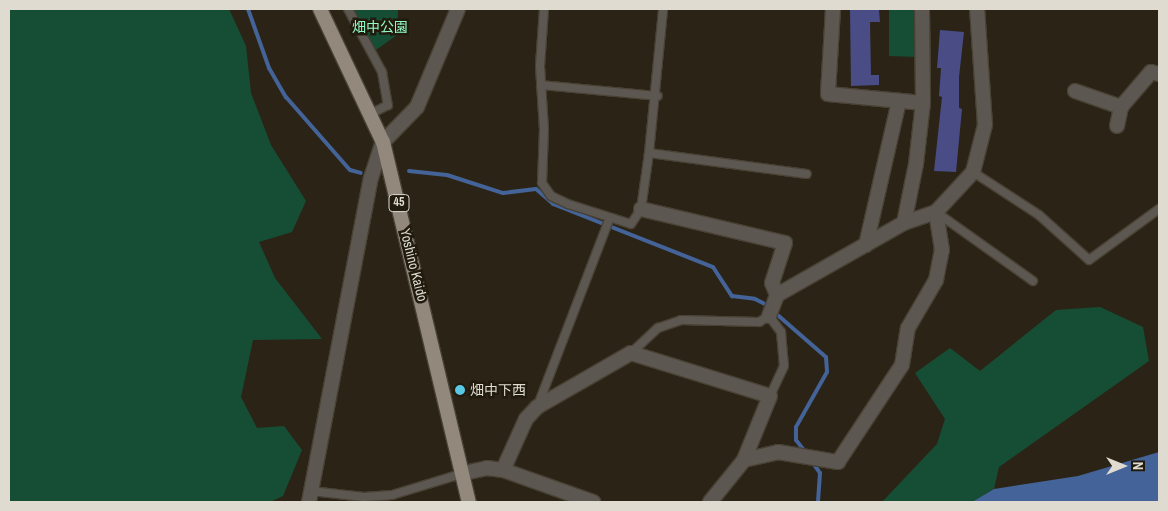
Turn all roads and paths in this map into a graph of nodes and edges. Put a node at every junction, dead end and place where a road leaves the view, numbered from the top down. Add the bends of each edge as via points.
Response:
1 (320, 9) edge
2 (348, 9) edge
3 (458, 9) edge
4 (544, 9) edge
5 (663, 9) edge
6 (833, 9) edge
7 (922, 9) edge
8 (977, 9) edge
9 (1159, 74) edge
10 (541, 84) junction
11 (1075, 92) dead end
12 (657, 96) junction
13 (899, 101) junction
14 (923, 103) junction
15 (1121, 107) junction
16 (372, 113) junction
17 (1117, 126) dead end
18 (382, 142) junction
19 (649, 153) junction
20 (973, 172) junction
21 (807, 174) dead end
22 (641, 209) junction
23 (1159, 209) edge
24 (936, 212) junction
25 (609, 220) junction
26 (904, 222) junction
27 (866, 245) junction
28 (1033, 281) dead end
29 (777, 295) junction
30 (769, 316) junction
31 (631, 353) junction
32 (770, 396) junction
33 (537, 407) junction
34 (744, 460) junction
35 (503, 470) junction
36 (464, 473) junction
37 (310, 496) edge
38 (469, 502) edge
39 (593, 502) edge
40 (710, 502) edge

1 - 16 main road, Yoshino Kaido / 45
2 - 16 lane via 382,72 388,105
3 - 18 street via 417,108
4 - 10 lane
5 - 12 lane
6 - 13 street via 828,94
7 - 14 street
8 - 20 street via 985,125
9 - 15 street via 1151,72
10 - 12 lane
10 - 25 lane via 542,183 551,196
11 - 15 street
12 - 19 lane
13 - 14 street
13 - 27 street
14 - 26 street
15 - 17 street
16 - 18 main road, Yoshino Kaido / 45
18 - 36 main road, Yoshino Kaido / 45
18 - 37 street via 371,178
19 - 21 lane
19 - 22 lane
20 - 23 lane via 1039,215 1089,260
20 - 24 street
22 - 25 lane via 631,224
22 - 29 street via 785,243 772,283
24 - 26 street
24 - 28 lane
24 - 34 street via 942,250 936,280 908,328 902,365 838,462 778,452
25 - 33 lane
26 - 27 street
27 - 29 street
29 - 30 street
30 - 31 lane via 759,322 681,320 658,328
30 - 32 lane via 781,332 784,366
31 - 32 street
31 - 33 street
32 - 34 street
33 - 35 street via 526,419
34 - 40 street
35 - 36 street via 487,468
35 - 39 street
36 - 37 lane via 392,496
36 - 38 main road, Yoshino Kaido / 45

